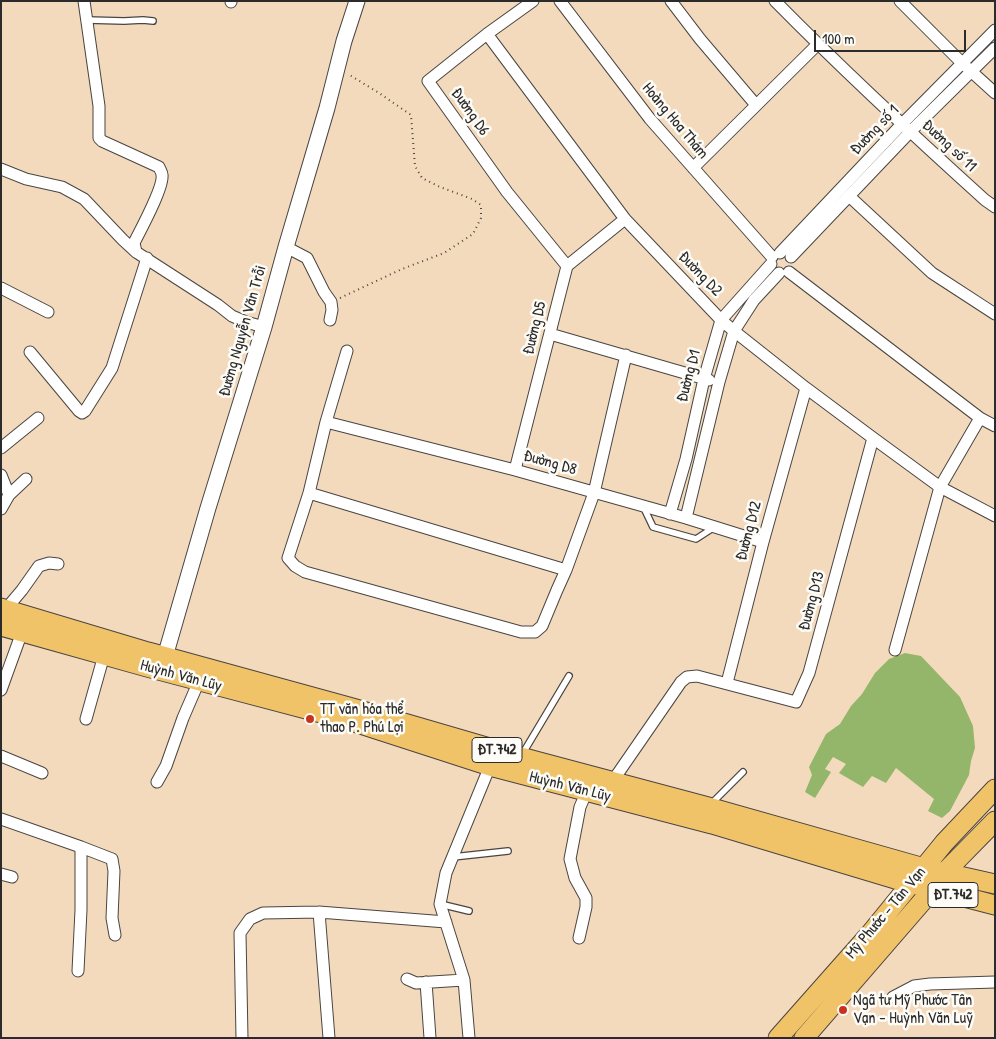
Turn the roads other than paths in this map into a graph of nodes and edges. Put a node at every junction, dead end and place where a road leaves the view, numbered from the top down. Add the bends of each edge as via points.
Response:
1 (84, 1) edge
2 (357, 1) edge
3 (533, 1) edge
4 (560, 1) edge
5 (671, 1) edge
6 (776, 1) edge
7 (900, 1) edge
8 (87, 20) junction
9 (153, 21) dead end
10 (995, 30) edge
11 (487, 34) junction
12 (818, 44) junction
13 (995, 48) edge
14 (962, 63) junction
15 (971, 71) junction
16 (995, 93) edge
17 (756, 105) junction
18 (906, 128) junction
19 (693, 168) junction
20 (1, 169) edge
21 (849, 196) junction
22 (995, 207) edge
23 (625, 220) junction
24 (286, 247) junction
25 (136, 252) junction
26 (147, 258) junction
27 (779, 258) junction
28 (567, 266) junction
29 (784, 272) junction
30 (1, 288) edge
31 (48, 312) dead end
32 (995, 314) edge
33 (330, 320) dead end
34 (721, 320) junction
35 (264, 327) junction
36 (734, 331) junction
37 (550, 334) junction
38 (348, 350) dead end
39 (30, 352) dead end
40 (626, 355) junction
41 (704, 379) junction
42 (719, 382) junction
43 (806, 388) junction
44 (38, 418) dead end
45 (980, 418) junction
46 (326, 422) junction
47 (995, 426) edge
48 (872, 438) junction
49 (1, 448) edge
50 (686, 459) junction
51 (699, 461) junction
52 (515, 470) junction
53 (1, 475) edge
54 (26, 479) dead end
55 (940, 487) junction
56 (309, 493) junction
57 (594, 493) junction
58 (9, 495) junction
59 (644, 506) junction
60 (1, 509) edge
61 (670, 514) junction
62 (995, 516) edge
63 (686, 518) junction
64 (714, 527) junction
65 (763, 542) junction
66 (58, 564) dead end
67 (566, 570) junction
68 (3, 614) edge
69 (22, 632) junction
70 (895, 650) dead end
71 (104, 655) junction
72 (162, 663) junction
73 (569, 676) dead end
74 (199, 681) junction
75 (727, 683) junction
76 (1, 690) edge
77 (86, 720) dead end
78 (1, 756) edge
79 (520, 757) junction
80 (490, 766) junction
81 (42, 772) dead end
82 (743, 772) dead end
83 (157, 782) dead end
84 (612, 782) junction
85 (995, 789) edge
86 (587, 791) junction
87 (708, 807) junction
88 (1, 819) edge
89 (995, 821) edge
90 (81, 847) junction
91 (508, 851) dead end
92 (453, 857) junction
93 (924, 868) junction
94 (945, 872) junction
95 (911, 883) junction
96 (995, 884) edge
97 (933, 890) junction
98 (440, 904) junction
99 (995, 905) edge
100 (469, 911) dead end
101 (319, 912) junction
102 (446, 922) junction
103 (115, 935) dead end
104 (579, 938) dead end
105 (78, 970) dead end
106 (407, 979) dead end
107 (464, 980) junction
108 (426, 982) junction
109 (995, 982) edge
110 (893, 998) dead end
111 (242, 1038) edge
112 (329, 1038) edge
113 (430, 1038) edge
114 (469, 1038) edge
115 (778, 1038) edge
116 (804, 1038) edge

1 - 8 street
2 - 24 street, Đường Nguyễn Văn Trỗi
3 - 11 street, Đường D6
4 - 19 street, Hoàng Hoa Thám via 650,119
5 - 17 street
6 - 12 street, Đường số 11
7 - 14 street
8 - 9 lane
8 - 25 street via 99,106 99,138 159,167 162,174 161,185 134,244
10 - 14 street, Đường số 1
11 - 23 street, Đường D2
11 - 28 street, Đường D6 via 428,81 506,192
12 - 17 street
12 - 18 street, Đường số 11
13 - 15 street, Đường số 1
14 - 15 street
14 - 18 street, Đường số 1
15 - 16 street
15 - 18 street, Đường số 1
17 - 19 street
18 - 21 street, Đường số 1
18 - 22 street, Đường số 11
18 - 27 street, Đường số 1
19 - 27 street, Hoàng Hoa Thám
20 - 25 street via 26,179 62,187 84,198
21 - 27 street, Đường số 1
21 - 32 street via 932,273
23 - 28 street
23 - 34 street, Đường D2
24 - 33 street via 307,258 331,302
24 - 35 street, Đường Nguyễn Văn Trỗi
25 - 26 street
26 - 35 street via 232,316
26 - 39 street via 112,368 84,412 79,411
27 - 29 street, Hoàng Hoa Thám via 772,269
27 - 29 street via 793,262 792,267
27 - 34 street, Đường D1
28 - 37 street, Đường D5
29 - 36 street, Đường D1 via 754,300
29 - 45 street
30 - 31 street
34 - 36 street, Đường D2
34 - 41 street, Đường D1
35 - 72 street, Đường Nguyễn Văn Trỗi
36 - 42 street, Đường D1
36 - 43 street, Đường D2
37 - 40 street
37 - 52 street, Đường D5
38 - 46 street
40 - 41 street
40 - 57 street
41 - 42 street
41 - 50 street, Đường D1
42 - 51 street, Đường D1
43 - 48 street, Đường D2
43 - 65 street, Đường D12
44 - 49 street
45 - 47 street
45 - 55 street
46 - 52 street, Đường D8
46 - 56 street
48 - 55 street, Đường D2
48 - 75 street, Đường D13 via 809,673 796,702
50 - 51 street
50 - 61 street, Đường D1
51 - 63 street, Đường D1
52 - 57 street, Đường D8
53 - 58 street
54 - 58 street
55 - 62 street, Đường D2
55 - 70 street
56 - 67 street
56 - 67 street via 288,558 305,572 520,632 535,632 542,626
57 - 59 street, Đường D8
57 - 67 street
58 - 60 street
59 - 61 street, Đường D8
59 - 64 lane via 653,527 696,539
61 - 63 street, Đường D8
63 - 64 street, Đường D8
64 - 65 street, Đường D8
65 - 75 street, Đường D12
66 - 68 street via 39,566
68 - 69 main road, Huỳnh Văn Lũy / ĐT.742
68 - 72 main road, Huỳnh Văn Lũy / ĐT.742
69 - 71 main road, Huỳnh Văn Lũy / ĐT.742
69 - 76 street
71 - 72 main road, Huỳnh Văn Lũy / ĐT.742
71 - 77 street
72 - 74 main road, Huỳnh Văn Lũy / ĐT.742
72 - 79 main road, Huỳnh Văn Lũy / ĐT.742 via 352,708
73 - 79 lane
74 - 80 main road, Huỳnh Văn Lũy / ĐT.742 via 348,720
74 - 83 street
75 - 84 street via 687,677
78 - 81 street
79 - 84 main road, Huỳnh Văn Lũy / ĐT.742
80 - 86 main road, Huỳnh Văn Lũy / ĐT.742
80 - 92 street
82 - 87 lane
84 - 87 main road, Huỳnh Văn Lũy / ĐT.742
85 - 93 main road, Mỹ Phước - Tân Vạn
86 - 95 main road, Huỳnh Văn Lũy / ĐT.742
86 - 104 street via 580,807 570,859 575,878 586,898
87 - 93 main road, Huỳnh Văn Lũy / ĐT.742
88 - 90 street
89 - 94 main road, Mỹ Phước - Tân Vạn
90 - 103 street via 112,859
90 - 105 street via 82,910
91 - 92 lane
92 - 98 street
93 - 94 main road, Huỳnh Văn Lũy / ĐT.742
93 - 95 main road, Mỹ Phước - Tân Vạn
94 - 96 main road, Huỳnh Văn Lũy / ĐT.742
94 - 97 main road, Mỹ Phước - Tân Vạn
95 - 97 main road, Huỳnh Văn Lũy / ĐT.742
95 - 115 main road, Mỹ Phước - Tân Vạn
97 - 99 main road, Huỳnh Văn Lũy / ĐT.742
97 - 116 main road, Mỹ Phước - Tân Vạn
98 - 100 lane
98 - 102 street
101 - 102 street
101 - 111 street via 263,913 250,919 240,933
101 - 112 street
102 - 107 street
106 - 108 street via 416,983
107 - 108 street
107 - 114 street
108 - 113 street
109 - 110 street via 914,986

